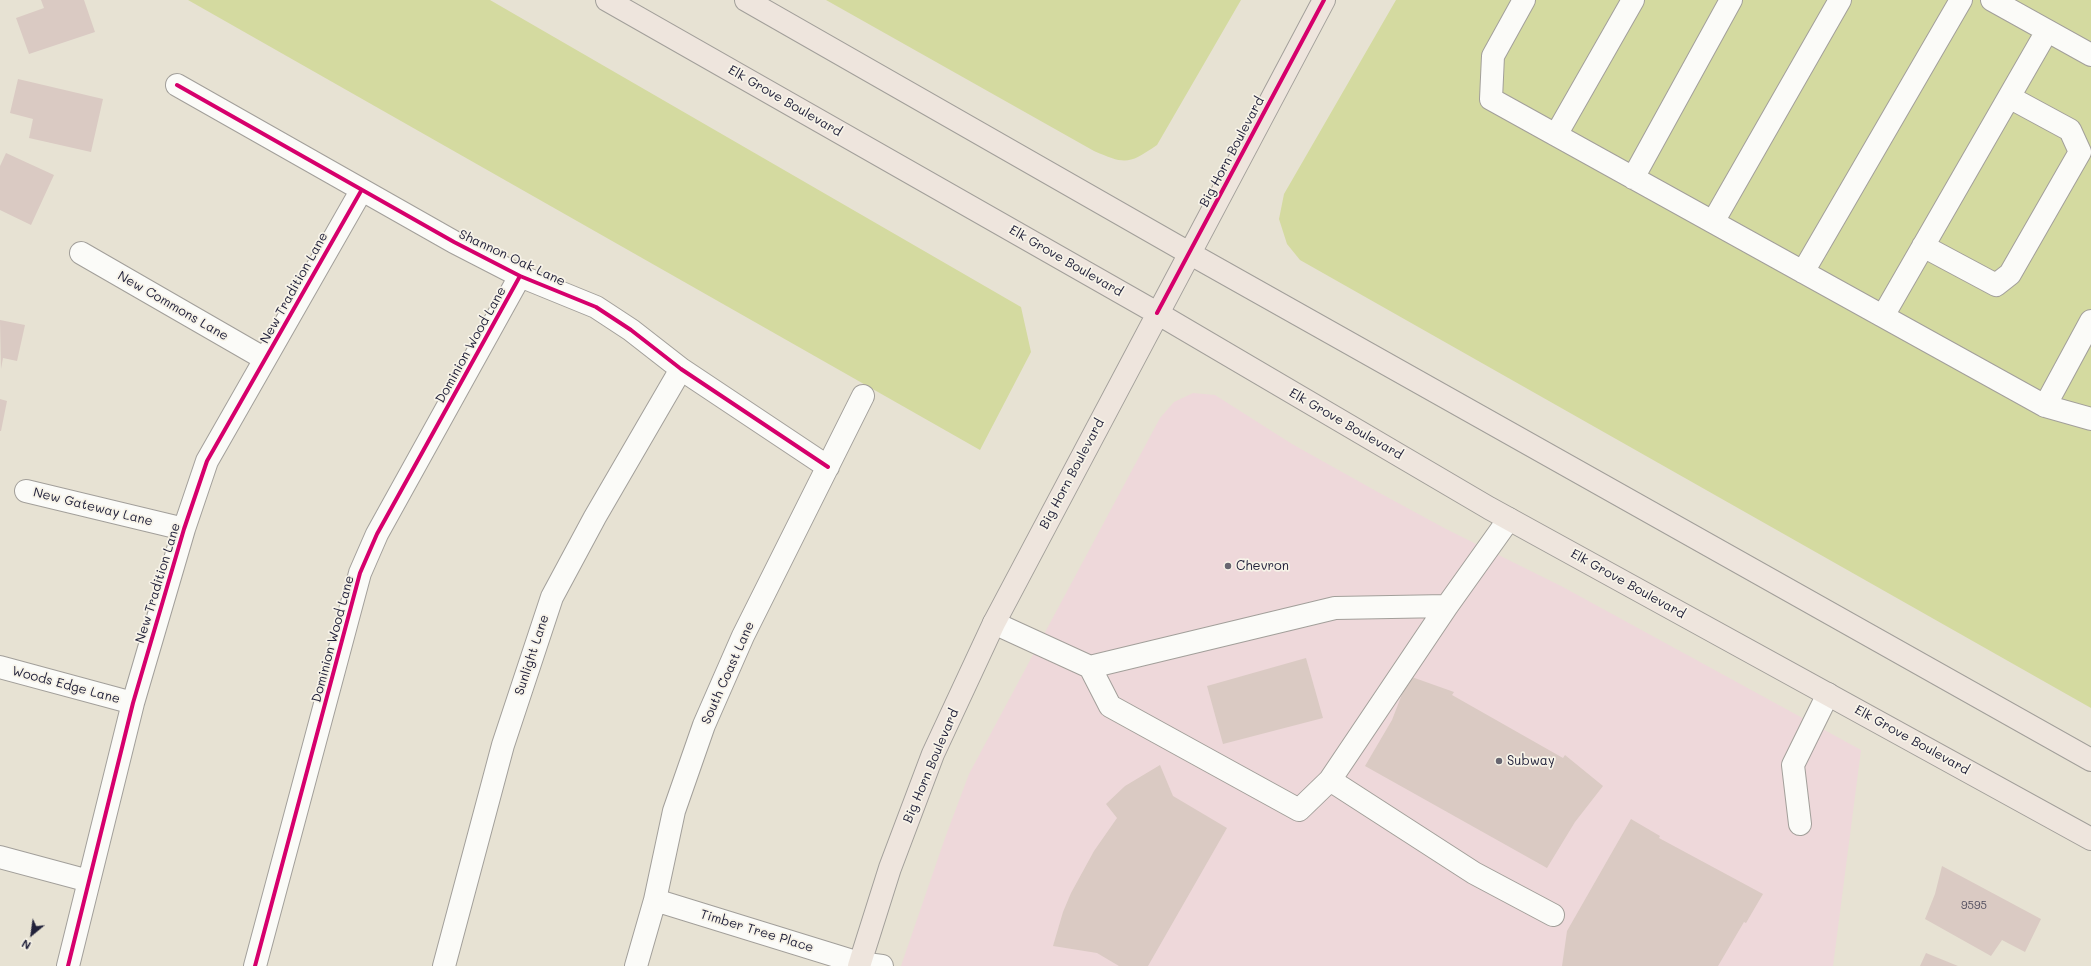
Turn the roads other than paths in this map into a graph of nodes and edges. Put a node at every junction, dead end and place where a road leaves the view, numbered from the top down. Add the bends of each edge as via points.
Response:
1 (607, 0) edge
2 (746, 0) edge
3 (1324, 0) edge
4 (1524, 0) edge
5 (1633, 0) edge
6 (1731, 0) edge
7 (1840, 0) edge
8 (1961, 0) edge
9 (1992, 0) edge
10 (2047, 31) junction
11 (2091, 55) edge
12 (177, 85) dead end
13 (2009, 97) junction
14 (1556, 135) junction
15 (1633, 178) junction
16 (361, 191) junction
17 (1714, 222) junction
18 (1923, 246) junction
19 (81, 253) dead end
20 (1189, 253) junction
21 (1803, 272) junction
22 (520, 276) junction
23 (1157, 313) junction
24 (1883, 316) junction
25 (2091, 321) edge
26 (266, 359) junction
27 (681, 369) junction
28 (863, 396) dead end
29 (2045, 406) junction
30 (2091, 419) edge
31 (828, 466) junction
32 (26, 491) dead end
33 (1509, 519) junction
34 (184, 529) junction
35 (1447, 606) junction
36 (994, 623) junction
37 (0, 667) edge
38 (1090, 667) junction
39 (1828, 694) junction
40 (133, 702) junction
41 (2091, 760) edge
42 (1330, 780) junction
43 (1800, 824) dead end
44 (2091, 839) edge
45 (0, 857) edge
46 (89, 881) junction
47 (655, 900) junction
48 (1553, 915) dead end
49 (859, 964) edge
50 (68, 966) edge
51 (255, 966) edge
52 (444, 966) edge
53 (636, 966) edge
54 (882, 966) edge

1 - 23 main road, Elk Grove Boulevard
2 - 20 main road
3 - 20 main road, Big Horn Boulevard
4 - 14 street via 1494,56 1491,99
5 - 14 street
6 - 15 street
7 - 17 street
8 - 21 street
9 - 10 street
10 - 11 street
10 - 13 street
12 - 16 street, Shannon Oak Lane
13 - 18 street
13 - 18 street via 2070,130 2080,152 2010,274 1996,285
14 - 15 street
15 - 17 street
16 - 22 street, Shannon Oak Lane
16 - 26 street, New Tradition Lane
17 - 21 street
18 - 24 street
19 - 26 street, New Commons Lane
20 - 23 main road, Big Horn Boulevard
20 - 41 main road
21 - 24 street
22 - 27 street, Shannon Oak Lane via 596,307 631,330
22 - 51 street, Dominion Wood Lane via 377,534 360,572
23 - 33 main road, Elk Grove Boulevard
23 - 36 main road, Big Horn Boulevard
24 - 29 street
25 - 29 street
26 - 34 street, New Tradition Lane via 207,461
27 - 31 street, Shannon Oak Lane
27 - 52 street, Sunlight Lane via 594,517 552,597 503,745
28 - 31 street, South Coast Lane
29 - 30 street
31 - 47 street, South Coast Lane via 743,636 704,725 674,811
32 - 34 street, New Gateway Lane
33 - 35 street
33 - 39 main road, Elk Grove Boulevard
34 - 40 street, New Tradition Lane
35 - 38 street via 1334,608
35 - 42 street
36 - 38 street
36 - 49 main road, Big Horn Boulevard via 933,754 890,868
37 - 40 street, Woods Edge Lane
38 - 42 street via 1110,706 1299,810
39 - 43 street via 1793,765
39 - 44 main road, Elk Grove Boulevard
40 - 46 street, New Tradition Lane
42 - 48 street via 1474,873
45 - 46 street
46 - 50 street, New Tradition Lane
47 - 49 street, Timber Tree Place
47 - 53 street, South Coast Lane
49 - 54 street, Timber Tree Place

